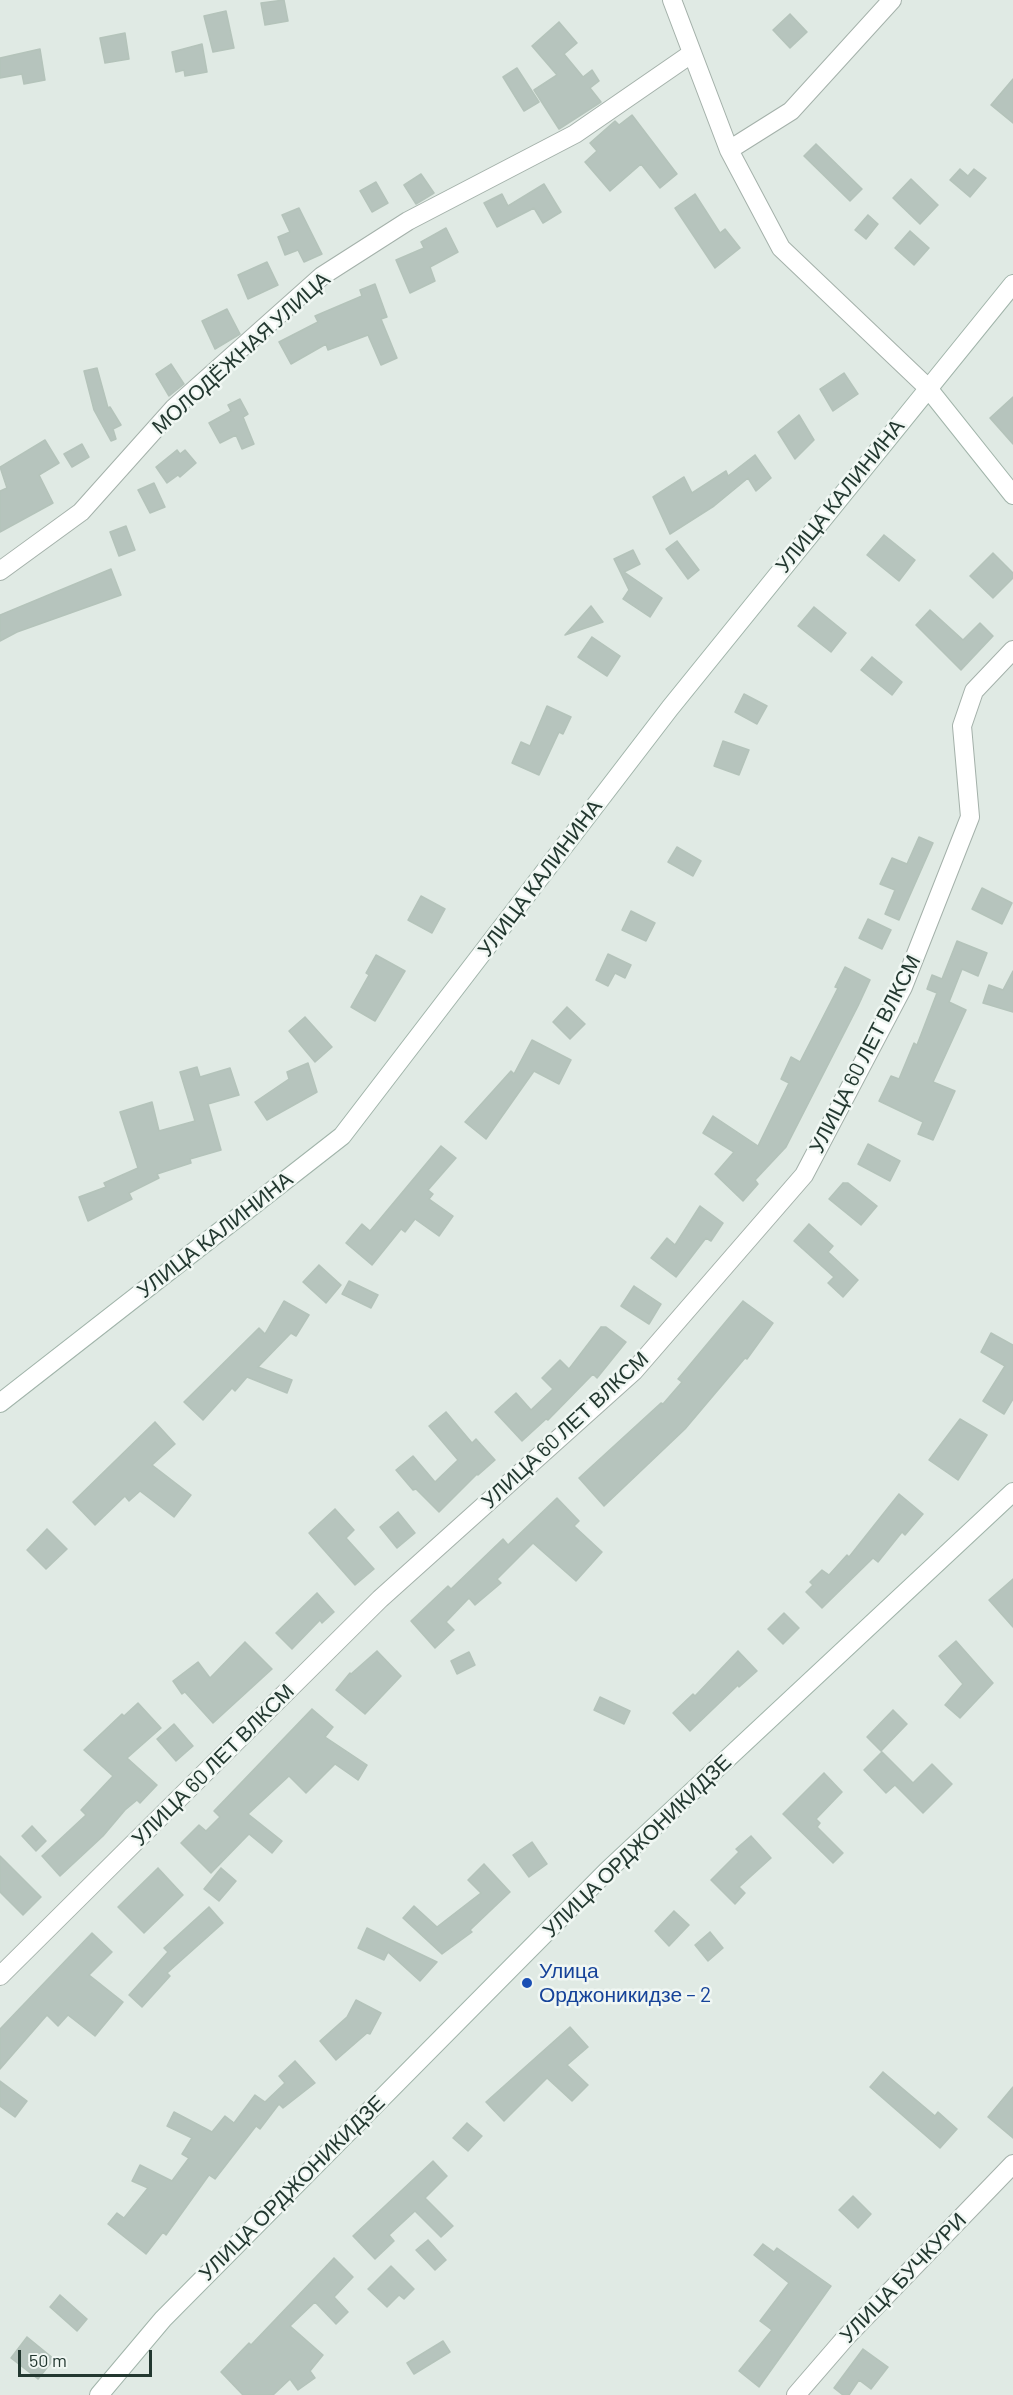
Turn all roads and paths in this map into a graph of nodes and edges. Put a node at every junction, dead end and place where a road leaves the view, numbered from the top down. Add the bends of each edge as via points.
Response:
1 (672, 0) edge
2 (892, 0) edge
3 (691, 54) junction
4 (729, 150) junction
5 (1013, 284) edge
6 (927, 387) junction
7 (1013, 495) edge
8 (0, 571) edge
9 (1013, 650) edge
10 (0, 1403) edge
11 (1013, 1492) edge
12 (0, 1976) edge
13 (1013, 2164) edge
14 (99, 2395) edge
15 (796, 2395) edge

1 - 3 street
2 - 4 street via 791,111
3 - 4 street
3 - 8 street, МОЛОДЁЖНАЯ УЛИЦА via 575,134 408,221 322,276 174,408 81,512
4 - 6 street via 781,248
5 - 6 street, УЛИЦА КАЛИНИНА
6 - 7 street
6 - 10 street, УЛИЦА КАЛИНИНА via 670,708 342,1136
9 - 12 street, УЛИЦА 60 ЛЕТ ВЛКСМ via 974,691 962,726 970,816 903,987 804,1175 634,1371 380,1599
11 - 14 street, УЛИЦА ОРДЖОНИКИДЗЕ via 608,1870 163,2319
13 - 15 street, УЛИЦА БУЧКУРИ via 847,2336

